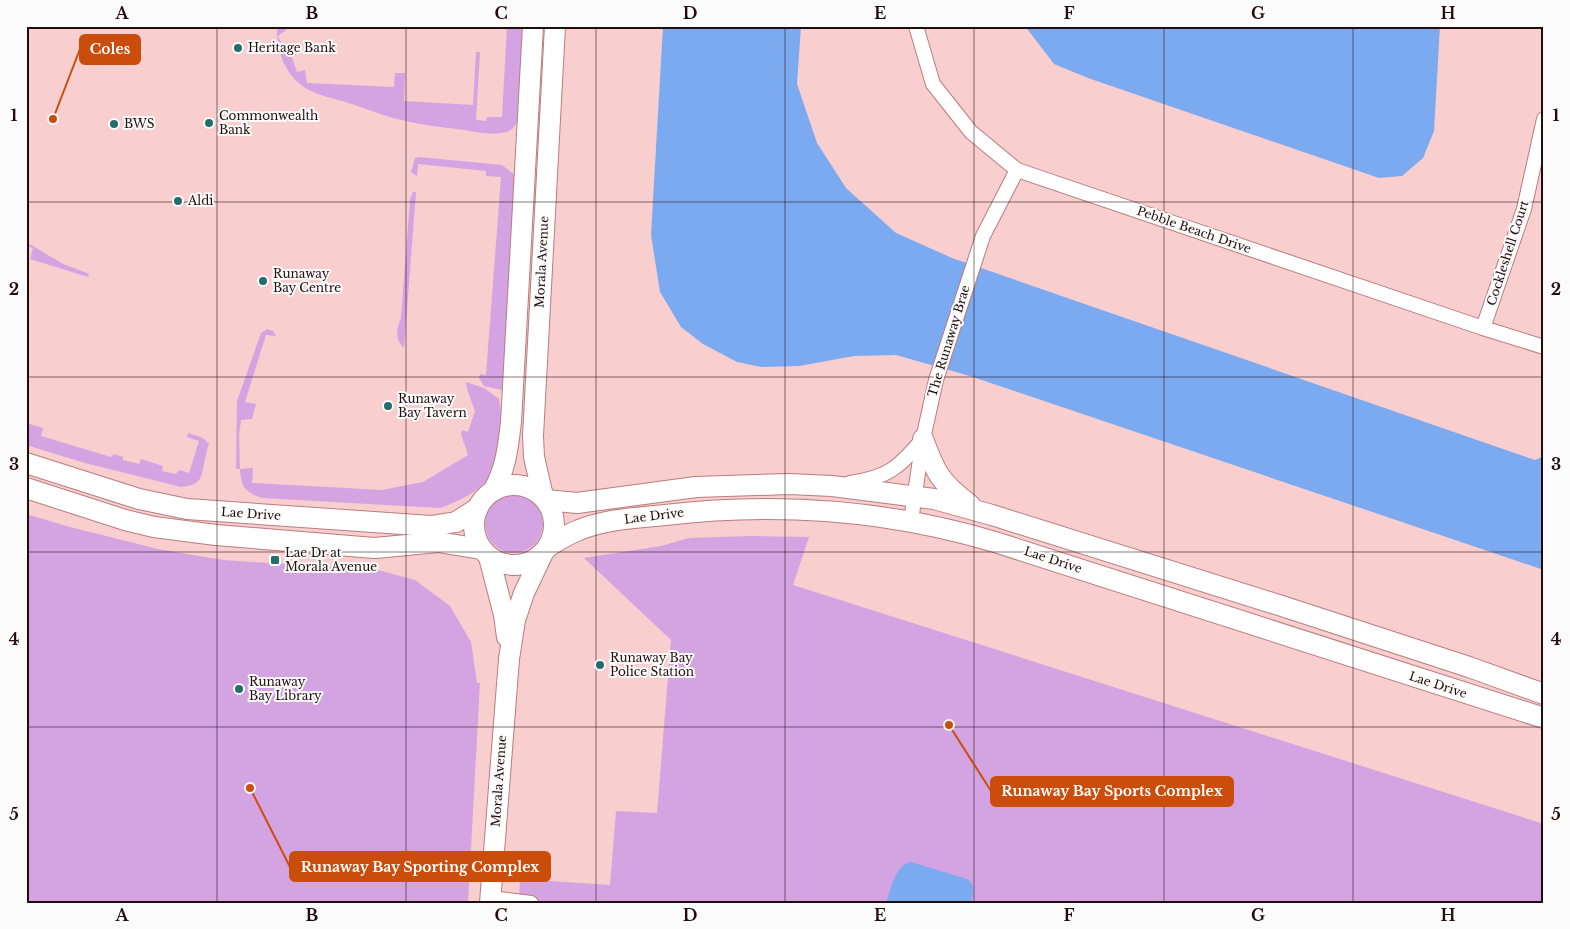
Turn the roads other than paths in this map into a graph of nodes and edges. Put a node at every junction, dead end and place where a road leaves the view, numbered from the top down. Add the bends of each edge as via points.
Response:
1 (532, 26) edge
2 (555, 26) edge
3 (916, 26) edge
4 (1544, 119) edge
5 (1017, 170) junction
6 (1483, 328) junction
7 (1544, 347) edge
8 (923, 439) junction
9 (26, 463) edge
10 (832, 486) junction
11 (26, 488) edge
12 (493, 491) junction
13 (914, 496) junction
14 (544, 498) junction
15 (478, 508) junction
16 (976, 510) junction
17 (911, 521) junction
18 (545, 550) junction
19 (485, 553) junction
20 (509, 659) junction
21 (1544, 694) edge
22 (1544, 718) edge
23 (490, 901) edge
24 (531, 903) edge

1 - 12 main road, Morala Avenue via 511,422 503,471
2 - 14 main road, Morala Avenue via 533,436 534,457
3 - 5 street, Pebble Beach Drive via 933,84 971,132
4 - 6 street, Cockleshell Court via 1524,210
5 - 6 street, Pebble Beach Drive
5 - 8 street, The Runaway Brae via 974,260 936,380
6 - 7 street, Pebble Beach Drive
8 - 10 street via 904,461 888,473
8 - 13 street, The Runaway Brae
8 - 16 main road via 939,477
9 - 15 main road, Lae Drive via 139,499 187,509 431,526 456,522
10 - 13 main road, Lae Drive
10 - 14 main road, Lae Drive via 723,485 577,503
11 - 19 main road, Lae Drive via 125,520 183,532 375,548 438,542
12 - 14 main road via 515,485 530,488
12 - 15 main road
13 - 16 main road, Lae Drive
13 - 17 street, The Runaway Brae
14 - 18 main road via 555,522 552,538
15 - 19 main road via 474,529
16 - 21 main road, Lae Drive via 1469,667
17 - 18 main road, Lae Drive via 828,511 722,510 603,523 580,529
17 - 22 main road, Lae Drive via 995,542
18 - 19 main road via 522,565 499,563
18 - 20 main road, Morala Avenue via 515,620
19 - 20 main road, Morala Avenue via 504,615
20 - 23 main road, Morala Avenue
23 - 24 street

